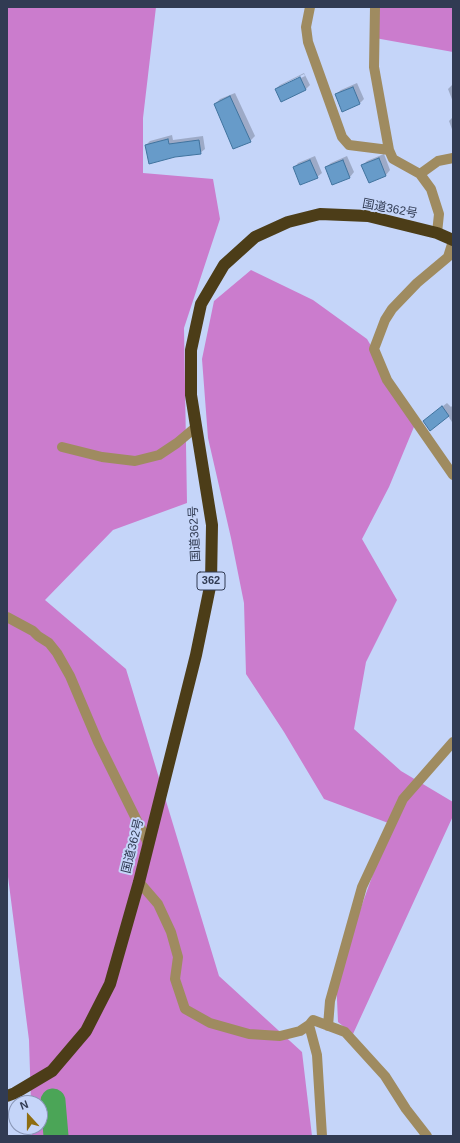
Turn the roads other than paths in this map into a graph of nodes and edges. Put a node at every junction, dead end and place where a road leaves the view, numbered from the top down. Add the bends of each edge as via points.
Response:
1 (310, 7) edge
2 (375, 7) edge
3 (389, 150) junction
4 (453, 158) edge
5 (420, 174) junction
6 (437, 233) junction
7 (453, 241) edge
8 (196, 427) junction
9 (62, 447) dead end
10 (453, 474) edge
11 (7, 617) edge
12 (453, 742) edge
13 (148, 843) junction
14 (139, 882) junction
15 (309, 1025) junction
16 (328, 1026) junction
17 (7, 1096) edge
18 (322, 1136) edge
19 (427, 1136) edge

1 - 3 street via 306,27 308,42 342,137 349,145
2 - 3 street via 374,67
3 - 5 street via 393,159
4 - 5 street via 438,161
5 - 6 street via 431,189 439,214
6 - 7 highway, 国道362号 / 362
6 - 8 highway, 国道362号 / 362 via 368,216 320,214 288,222 255,237 224,265 200,304 191,350 191,395
7 - 10 street via 448,257 417,283 392,309 374,350 387,380
8 - 9 street via 177,444 159,455 135,461 102,457
8 - 13 highway, 国道362号 / 362 via 212,525 211,582 196,655
11 - 13 street via 33,631 57,652
12 - 16 street via 403,799 362,887 330,1001
13 - 14 highway, 国道362号 / 362
14 - 15 street via 158,904 171,932 178,957 175,979 185,1009 210,1023 249,1034 280,1036 300,1031
14 - 17 highway, 国道362号 / 362 via 110,984 86,1031 52,1071
15 - 16 street via 312,1020
15 - 18 street via 316,1055
16 - 19 street via 345,1032 385,1076

